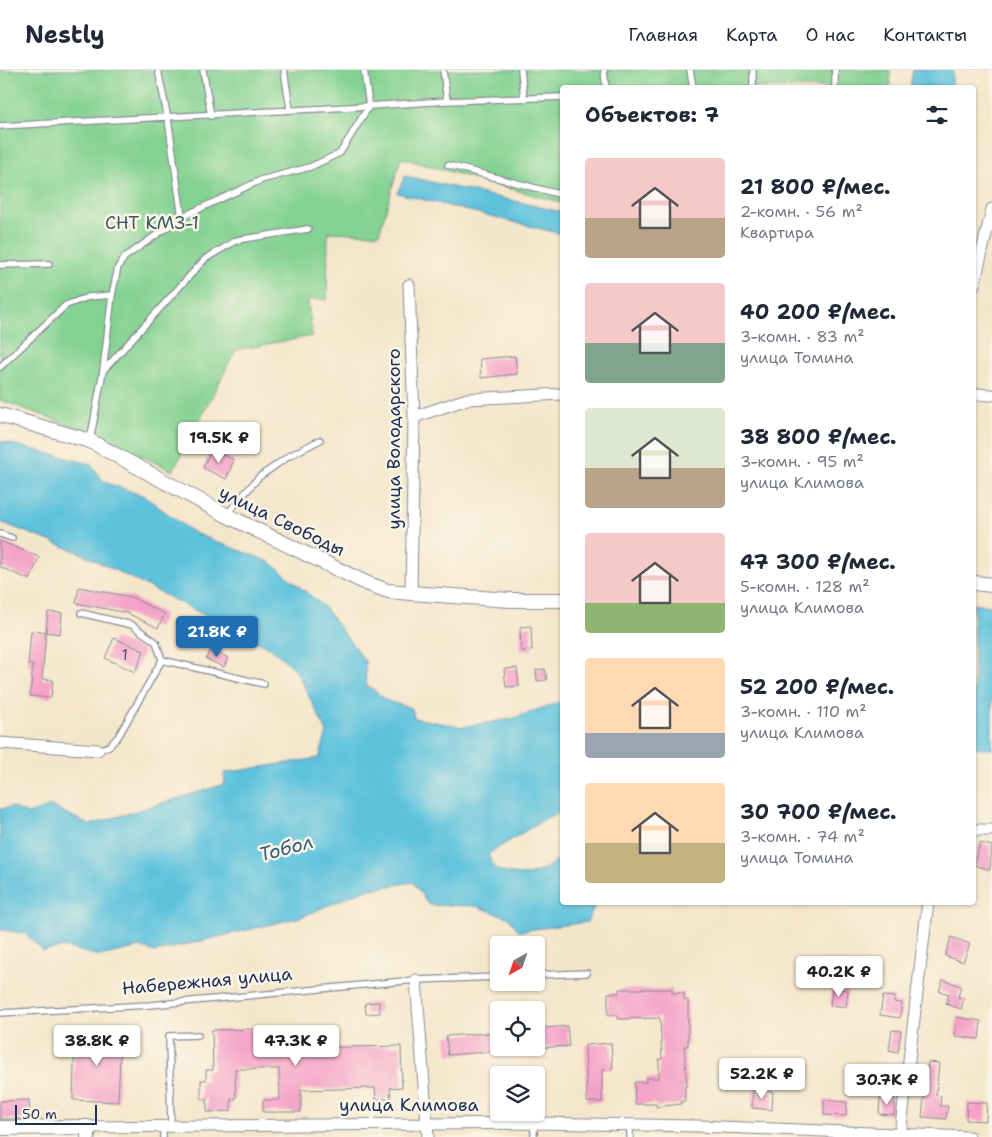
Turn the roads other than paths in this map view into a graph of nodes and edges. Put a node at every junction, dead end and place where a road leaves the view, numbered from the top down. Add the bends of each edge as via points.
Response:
1 (158, 70) edge
2 (203, 70) edge
3 (284, 70) edge
4 (364, 70) edge
5 (443, 70) edge
6 (521, 70) edge
7 (604, 70) edge
8 (690, 70) edge
9 (753, 70) edge
10 (835, 70) edge
11 (606, 85) edge
12 (692, 85) edge
13 (753, 85) edge
14 (834, 85) edge
15 (560, 97) edge
16 (524, 98) junction
17 (447, 101) junction
18 (369, 106) junction
19 (290, 110) junction
20 (211, 116) junction
21 (168, 118) junction
22 (0, 126) edge
23 (448, 165) dead end
24 (560, 194) edge
25 (992, 209) edge
26 (182, 217) junction
27 (308, 229) dead end
28 (49, 264) dead end
29 (0, 265) edge
30 (976, 277) edge
31 (410, 286) dead end
32 (112, 295) junction
33 (0, 367) edge
34 (103, 371) junction
35 (560, 394) edge
36 (976, 394) edge
37 (992, 395) edge
38 (0, 415) edge
39 (414, 417) junction
40 (320, 440) dead end
41 (90, 441) junction
42 (226, 515) junction
43 (0, 534) edge
44 (12, 538) dead end
45 (976, 583) edge
46 (992, 585) edge
47 (411, 593) junction
48 (560, 600) edge
49 (81, 613) dead end
50 (162, 660) junction
51 (264, 684) dead end
52 (0, 743) edge
53 (98, 750) joint
54 (976, 830) edge
55 (992, 830) edge
56 (928, 905) edge
57 (587, 973) dead end
58 (545, 975) edge
59 (490, 976) edge
60 (416, 980) junction
61 (0, 1012) edge
62 (198, 1035) dead end
63 (427, 1123) junction
64 (534, 1123) junction
65 (630, 1125) junction
66 (0, 1128) edge
67 (166, 1129) edge
68 (88, 1132) edge
69 (698, 1132) edge
70 (900, 1136) edge
71 (428, 1137) edge
72 (534, 1137) edge
73 (630, 1137) edge
74 (969, 1137) edge

1 - 21 lane
2 - 20 lane
3 - 19 lane
4 - 18 lane
5 - 17 lane
6 - 16 lane
7 - 11 lane
8 - 12 lane
9 - 13 lane
10 - 14 lane
15 - 16 lane
16 - 17 lane
17 - 18 lane
18 - 19 lane
18 - 26 lane via 340,153 310,167 261,180
19 - 20 lane
20 - 21 lane
21 - 22 lane
21 - 26 lane
23 - 24 lane
25 - 30 street
26 - 32 lane via 125,256 118,267
27 - 34 lane via 237,240 205,259
28 - 29 lane
31 - 39 street, улица Володарского
32 - 33 lane via 88,297 66,305
32 - 34 lane
34 - 41 lane
35 - 39 street via 467,399
36 - 37 street
38 - 41 street, улица Свободы
39 - 47 street, улица Володарского
40 - 42 lane via 259,477
41 - 42 street, улица Свободы
42 - 47 street, улица Свободы via 366,583
43 - 44 lane
45 - 46 street
47 - 48 street, улица Свободы
49 - 50 lane via 132,625 156,642
50 - 51 lane
50 - 53 lane via 118,738
52 - 53 street
54 - 55 street
56 - 70 street
57 - 58 lane
59 - 60 lane, Набережная улица
60 - 61 lane, Набережная улица via 150,1005
60 - 63 street
62 - 67 lane via 169,1036
63 - 64 street, улица Климова
63 - 67 street, улица Климова
63 - 71 street
64 - 65 street, улица Климова
64 - 72 lane
65 - 69 street, улица Климова
65 - 73 lane
66 - 68 street, улица Климова
67 - 68 street, улица Климова
69 - 70 street, улица Климова
70 - 74 street, улица Климова

